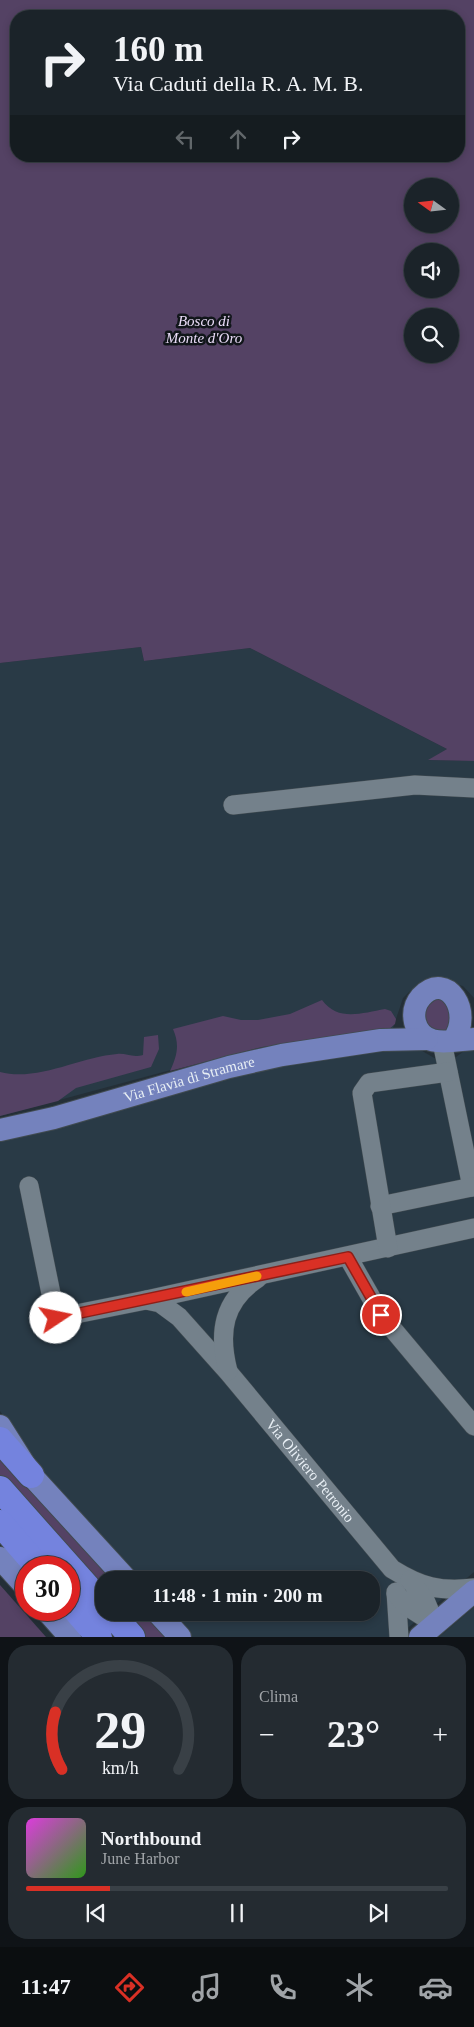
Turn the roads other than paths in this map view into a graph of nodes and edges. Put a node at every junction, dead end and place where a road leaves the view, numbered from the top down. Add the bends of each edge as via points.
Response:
1 (474, 788) edge
2 (233, 805) dead end
3 (414, 1017) junction
4 (456, 1034) edge
5 (381, 1040) junction
6 (448, 1072) junction
7 (0, 1130) edge
8 (28, 1186) dead end
9 (473, 1186) edge
10 (380, 1206) junction
11 (474, 1228) edge
12 (388, 1248) junction
13 (348, 1257) junction
14 (262, 1275) junction
15 (146, 1300) junction
16 (229, 1373) junction
17 (0, 1426) edge
18 (474, 1426) edge
19 (0, 1440) edge
20 (31, 1475) junction
21 (0, 1489) edge
22 (0, 1523) edge
23 (29, 1556) edge
24 (0, 1558) edge
25 (392, 1568) junction
26 (119, 1571) edge
27 (15, 1575) edge
28 (410, 1580) junction
29 (474, 1590) edge
30 (396, 1594) junction
31 (95, 1596) edge
32 (80, 1615) edge
33 (56, 1621) edge
34 (118, 1621) edge
35 (165, 1621) edge
36 (434, 1633) edge
37 (70, 1637) edge
38 (99, 1637) edge
39 (132, 1637) edge
40 (180, 1637) edge
41 (399, 1637) edge

1 - 2 street via 414,785
3 - 4 main road via 420,1033
3 - 4 main road, Via Flavia di Stramare via 420,998 434,989 443,988 459,995 465,1002
3 - 5 main road, Via Flavia di Stramare
4 - 5 main road, Via Flavia di Stramare
4 - 6 street
5 - 7 main road, Via Flavia di Stramare via 282,1055 229,1067 54,1118
6 - 9 street
6 - 10 street via 368,1083 362,1093
8 - 15 street via 56,1318
9 - 10 street
10 - 12 street
11 - 12 street
12 - 13 street
13 - 14 street
13 - 18 street via 381,1315
14 - 15 street
14 - 16 street via 235,1298 226,1316 223,1338
15 - 16 street, Via Oliviero Petronio via 170,1308
16 - 25 street, Via Oliviero Petronio
17 - 20 main road
19 - 20 highway
20 - 26 main road
21 - 31 highway
22 - 23 highway
24 - 27 main road
25 - 28 street, Via Oliviero Petronio
25 - 30 street
28 - 29 street, Via Oliviero Petronio via 430,1588
28 - 36 street, Via Oliviero Petronio via 425,1600
29 - 36 main road
30 - 36 street
30 - 41 street
32 - 38 highway
33 - 37 main road
34 - 39 highway
35 - 40 main road

